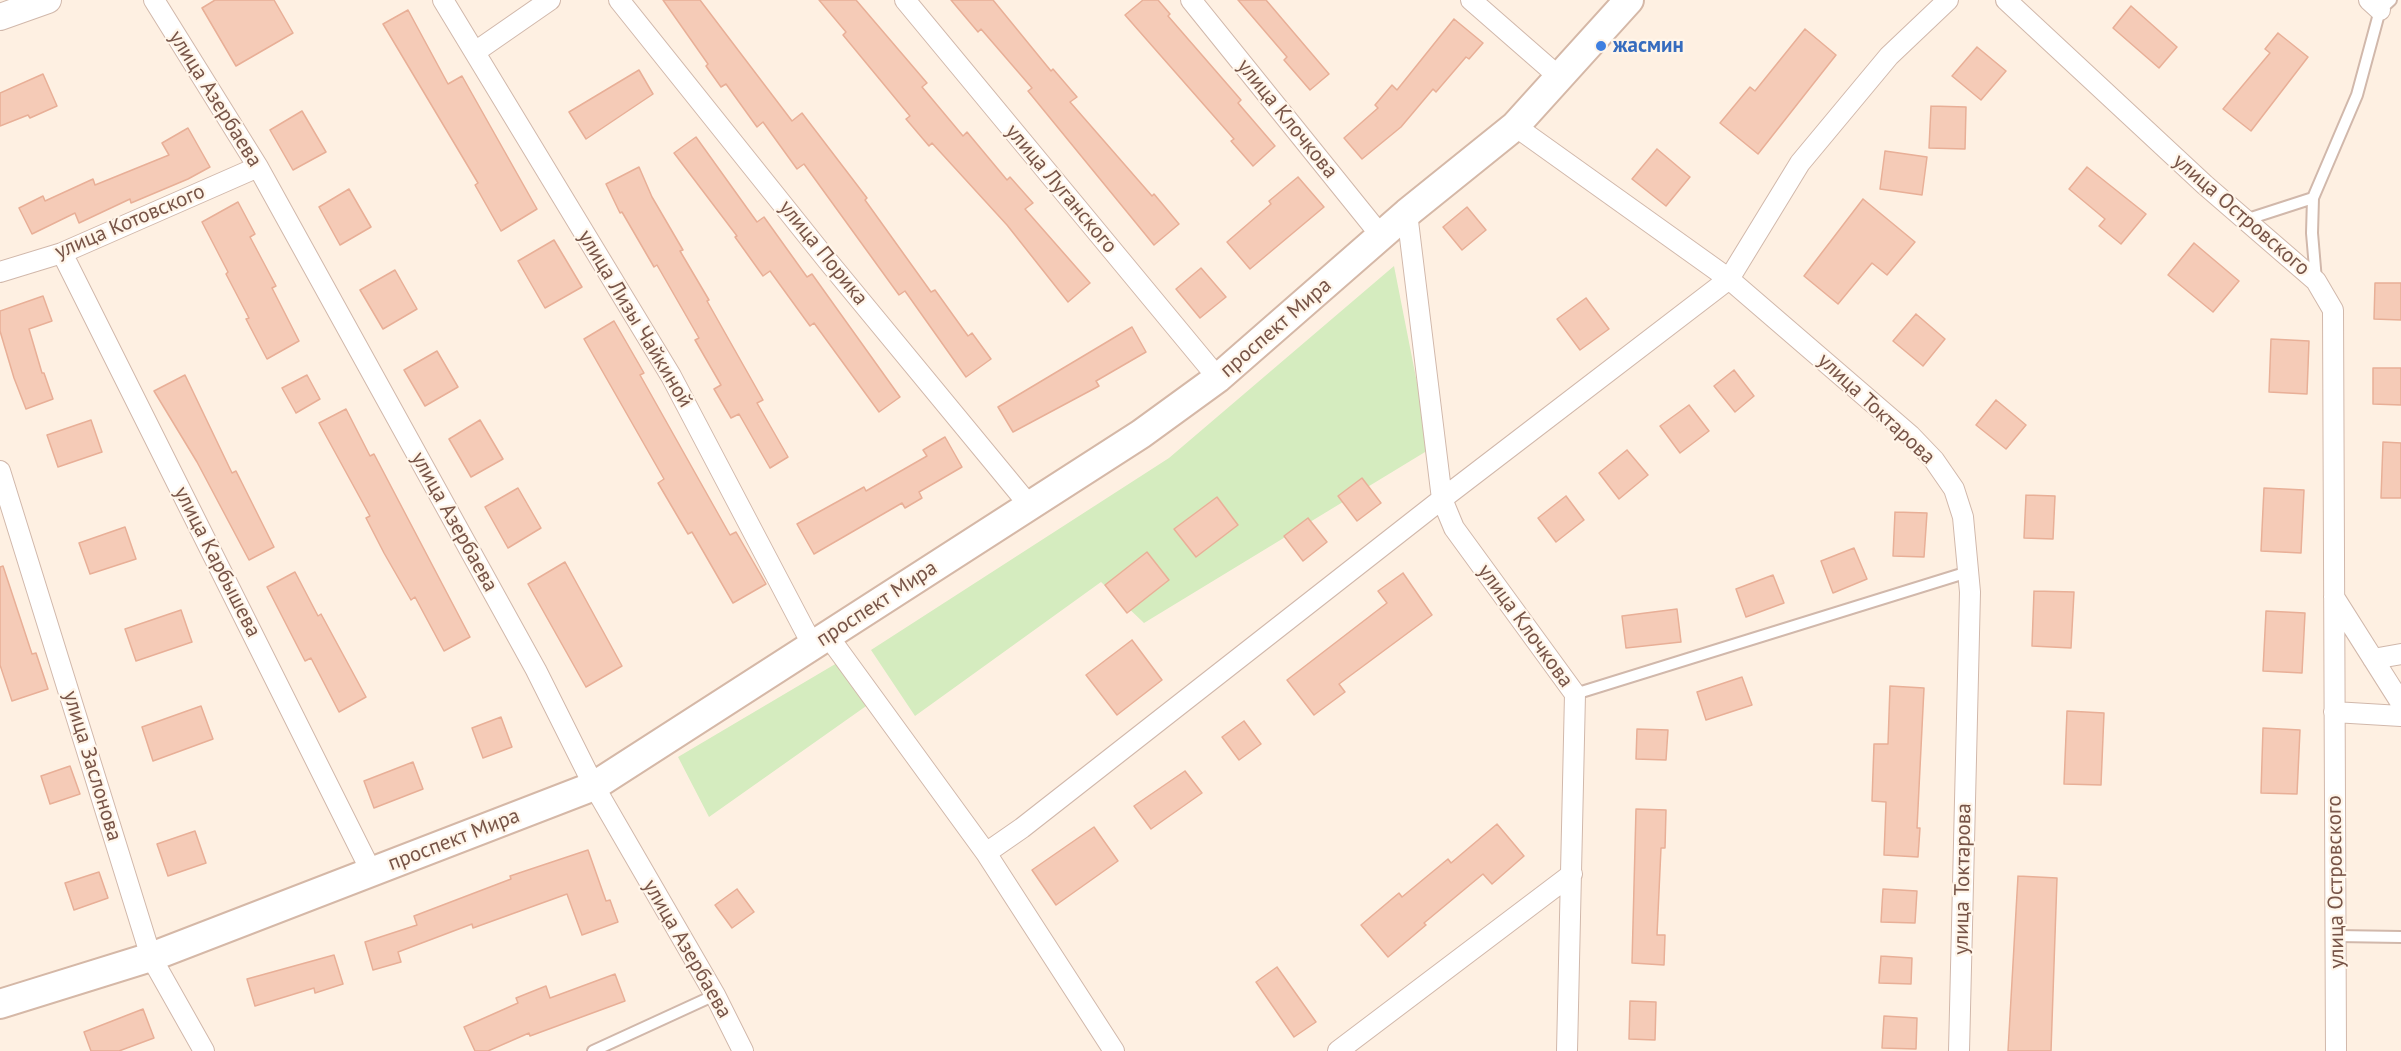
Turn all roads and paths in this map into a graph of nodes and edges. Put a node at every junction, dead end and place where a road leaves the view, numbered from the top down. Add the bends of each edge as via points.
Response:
1 (48, 0) edge
2 (154, 0) edge
3 (443, 0) edge
4 (550, 0) edge
5 (619, 0) edge
6 (905, 0) edge
7 (1191, 0) edge
8 (1471, 0) edge
9 (1629, 0) edge
10 (1948, 0) edge
11 (2006, 0) edge
12 (2380, 3) edge
13 (0, 17) edge
14 (475, 52) junction
15 (1558, 76) junction
16 (1515, 126) junction
17 (258, 167) junction
18 (2313, 198) junction
19 (1407, 213) junction
20 (2245, 220) junction
21 (1382, 237) junction
22 (62, 253) junction
23 (0, 272) edge
24 (1729, 279) junction
25 (2316, 281) junction
26 (1218, 378) junction
27 (0, 471) edge
28 (1442, 499) junction
29 (1029, 505) junction
30 (1968, 572) junction
31 (2334, 597) junction
32 (821, 641) junction
33 (2401, 654) edge
34 (2373, 658) junction
35 (1575, 694) junction
36 (2401, 703) edge
37 (2334, 712) junction
38 (2401, 716) edge
39 (594, 786) junction
40 (986, 852) junction
41 (371, 871) junction
42 (1572, 874) junction
43 (2337, 936) junction
44 (2401, 937) edge
45 (151, 957) junction
46 (715, 995) junction
47 (0, 1004) edge
48 (204, 1051) edge
49 (593, 1051) edge
50 (743, 1051) edge
51 (1114, 1051) edge
52 (1338, 1051) edge
53 (1568, 1051) edge
54 (1959, 1051) edge
55 (2336, 1051) edge

1 - 13 street
2 - 17 street, улица Азербаева
3 - 14 street, улица Лизы Чайкиной
4 - 14 street
5 - 29 street, улица Порика
6 - 26 street, улица Луганского
7 - 21 street, улица Клочкова
8 - 15 street
9 - 15 main road, проспект Мира
10 - 24 street via 1889,56 1800,163
11 - 20 street, улица Островского
12 - 18 lane via 2357,95
14 - 32 street, улица Лизы Чайкиной via 671,375
15 - 16 main road, проспект Мира
16 - 19 main road, проспект Мира
16 - 24 street, улица Токтарова
17 - 22 street, улица Котовского
17 - 39 street, улица Азербаева via 536,670
18 - 20 lane
18 - 25 lane
19 - 21 main road, проспект Мира
19 - 28 street, улица Клочкова
20 - 25 street, улица Островского
21 - 26 main road, проспект Мира
22 - 23 street, улица Котовского
22 - 41 street, улица Карбышева
24 - 28 street
24 - 30 street, улица Токтарова via 1866,395 1934,460 1954,489 1963,517
25 - 31 street, улица Островского via 2332,310
26 - 29 main road, проспект Мира via 1141,434
27 - 45 street, улица Заслонова
28 - 35 street, улица Клочкова via 1454,528
28 - 40 street via 1022,828
29 - 32 main road, проспект Мира
30 - 35 lane
30 - 54 street, улица Токтарова
31 - 34 street
31 - 37 street, улица Островского
32 - 39 main road, проспект Мира
32 - 40 street, улица Лизы Чайкиной
33 - 34 street
34 - 36 street
35 - 42 street, улица Клочкова
37 - 38 street
37 - 43 street, улица Островского
39 - 41 main road, проспект Мира
39 - 46 street, улица Азербаева
40 - 51 street, улица Лизы Чайкиной
41 - 45 main road, проспект Мира
42 - 52 street
42 - 53 street, улица Клочкова
43 - 44 lane
43 - 55 street, улица Островского
45 - 47 main road, проспект Мира
45 - 48 street, улица Заслонова
46 - 49 lane
46 - 50 street, улица Азербаева

